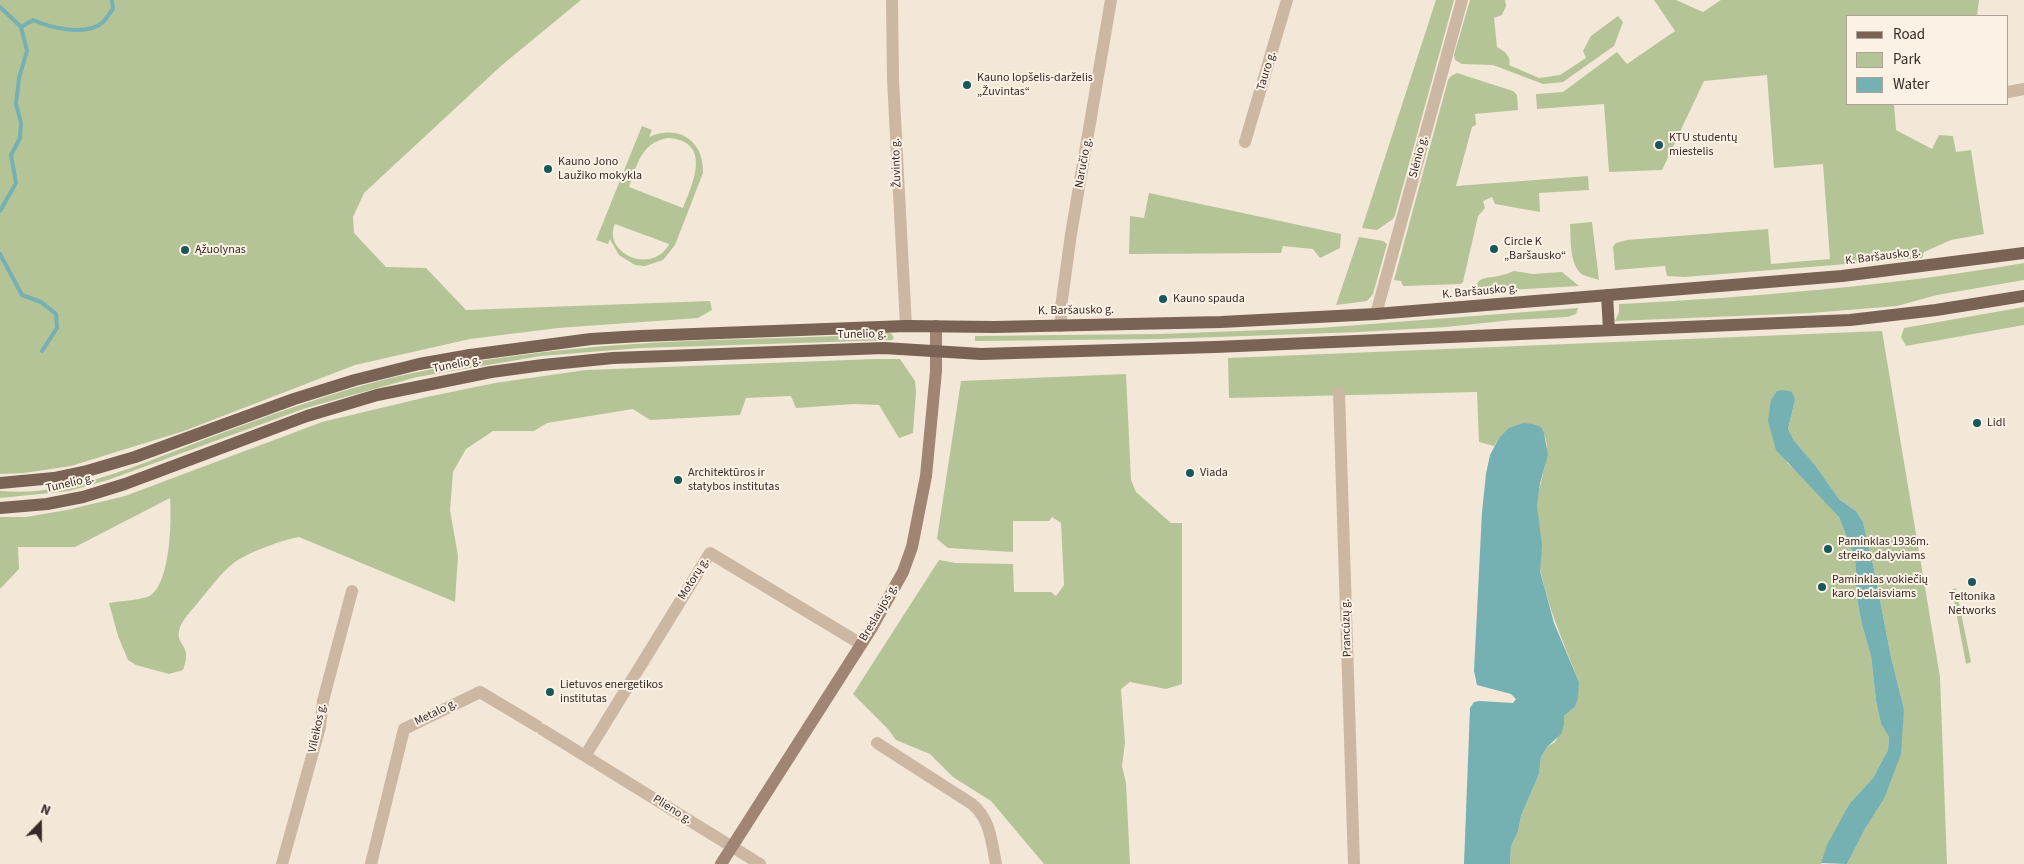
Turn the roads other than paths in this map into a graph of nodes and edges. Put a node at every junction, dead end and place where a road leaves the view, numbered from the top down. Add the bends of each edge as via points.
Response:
1 (892, 0) edge
2 (1112, 0) edge
3 (1287, 0) edge
4 (1462, 0) edge
5 (2024, 89) edge
6 (2009, 92) edge
7 (1245, 142) dead end
8 (2024, 253) edge
9 (1607, 295) junction
10 (2024, 296) edge
11 (1376, 314) junction
12 (906, 326) junction
13 (936, 326) junction
14 (1061, 326) junction
15 (1609, 330) junction
16 (937, 351) junction
17 (1339, 393) dead end
18 (0, 483) edge
19 (0, 508) edge
20 (352, 591) dead end
21 (861, 644) junction
22 (877, 743) dead end
23 (585, 756) junction
24 (732, 847) junction
25 (282, 864) edge
26 (371, 864) edge
27 (721, 864) edge
28 (760, 864) edge
29 (996, 864) edge
30 (1354, 864) edge

1 - 12 street, Žuvinto g.
2 - 14 street, Naručio g. via 1071,234 1060,307
3 - 7 street, Tauro g.
4 - 11 street, Slėnio g.
5 - 6 street
8 - 9 main road, K. Baršausko g. via 1842,276
9 - 11 main road, K. Baršausko g.
9 - 15 main road
10 - 15 main road via 1865,319
11 - 14 main road, K. Baršausko g.
12 - 13 main road, Tunelio g.
12 - 18 main road, Tunelio g. via 631,336 470,355 355,380 87,471
13 - 14 main road, K. Baršausko g.
13 - 16 street, Breslaujos g.
15 - 16 main road via 1215,348 981,354
16 - 19 main road, Tunelio g. via 884,348 613,358 491,372 377,395 307,416 83,497
16 - 21 street, Breslaujos g. via 926,476 912,547 903,572
17 - 30 street, Prancūzų g.
20 - 25 street, Vileikos g. via 323,701 320,727
21 - 23 street, Motorų g. via 710,553
21 - 24 street, Breslaujos g.
22 - 29 street via 982,813
23 - 24 street, Plieno g.
23 - 26 street, Metalo g. via 480,692 404,729
24 - 27 street, Breslaujos g.
24 - 28 street, Plieno g.

